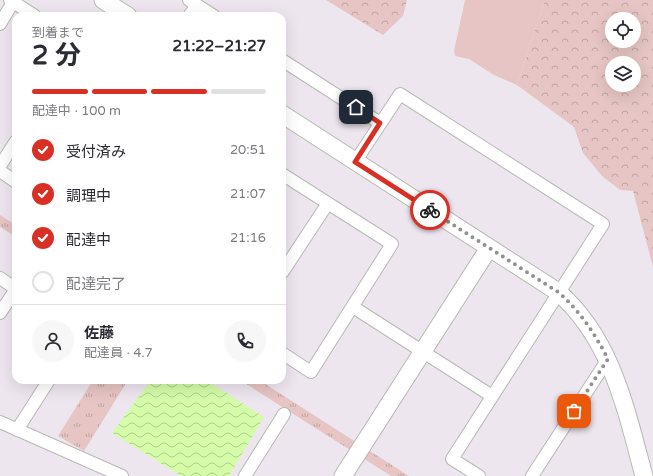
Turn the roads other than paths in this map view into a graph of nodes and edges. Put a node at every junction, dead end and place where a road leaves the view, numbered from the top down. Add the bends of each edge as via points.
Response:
1 (103, 0) edge
2 (12, 1) edge
3 (193, 2) edge
4 (29, 12) edge
5 (122, 12) edge
6 (190, 12) edge
7 (208, 12) edge
8 (0, 24) edge
9 (286, 63) edge
10 (286, 117) edge
11 (380, 123) junction
12 (12, 147) edge
13 (355, 162) junction
14 (0, 166) edge
15 (0, 171) edge
16 (286, 176) edge
17 (12, 179) edge
18 (328, 202) junction
19 (489, 248) junction
20 (286, 267) edge
21 (0, 278) edge
22 (12, 286) edge
23 (558, 292) junction
24 (12, 295) edge
25 (353, 307) junction
26 (0, 314) edge
27 (423, 352) junction
28 (286, 355) edge
29 (608, 359) junction
30 (46, 384) edge
31 (492, 396) junction
32 (284, 414) dead end
33 (0, 422) edge
34 (17, 430) junction
35 (122, 476) edge
36 (245, 476) edge
37 (343, 476) edge
38 (479, 476) edge
39 (532, 476) edge
40 (644, 476) edge

1 - 5 street
2 - 4 street
2 - 8 street
3 - 6 street
3 - 7 street
9 - 11 street
10 - 13 street
11 - 13 street
11 - 23 street via 400,94 603,224
12 - 14 street
13 - 19 street
15 - 17 street
16 - 18 street
18 - 20 street
18 - 25 street via 392,244
19 - 23 street
19 - 27 street
21 - 22 street
23 - 29 street via 581,315
23 - 31 street
24 - 26 street
25 - 27 street
25 - 28 street via 311,372
27 - 31 street
27 - 37 street
29 - 39 street
29 - 40 street
30 - 34 street
31 - 38 street via 452,459
32 - 36 street
33 - 34 street
34 - 35 street

